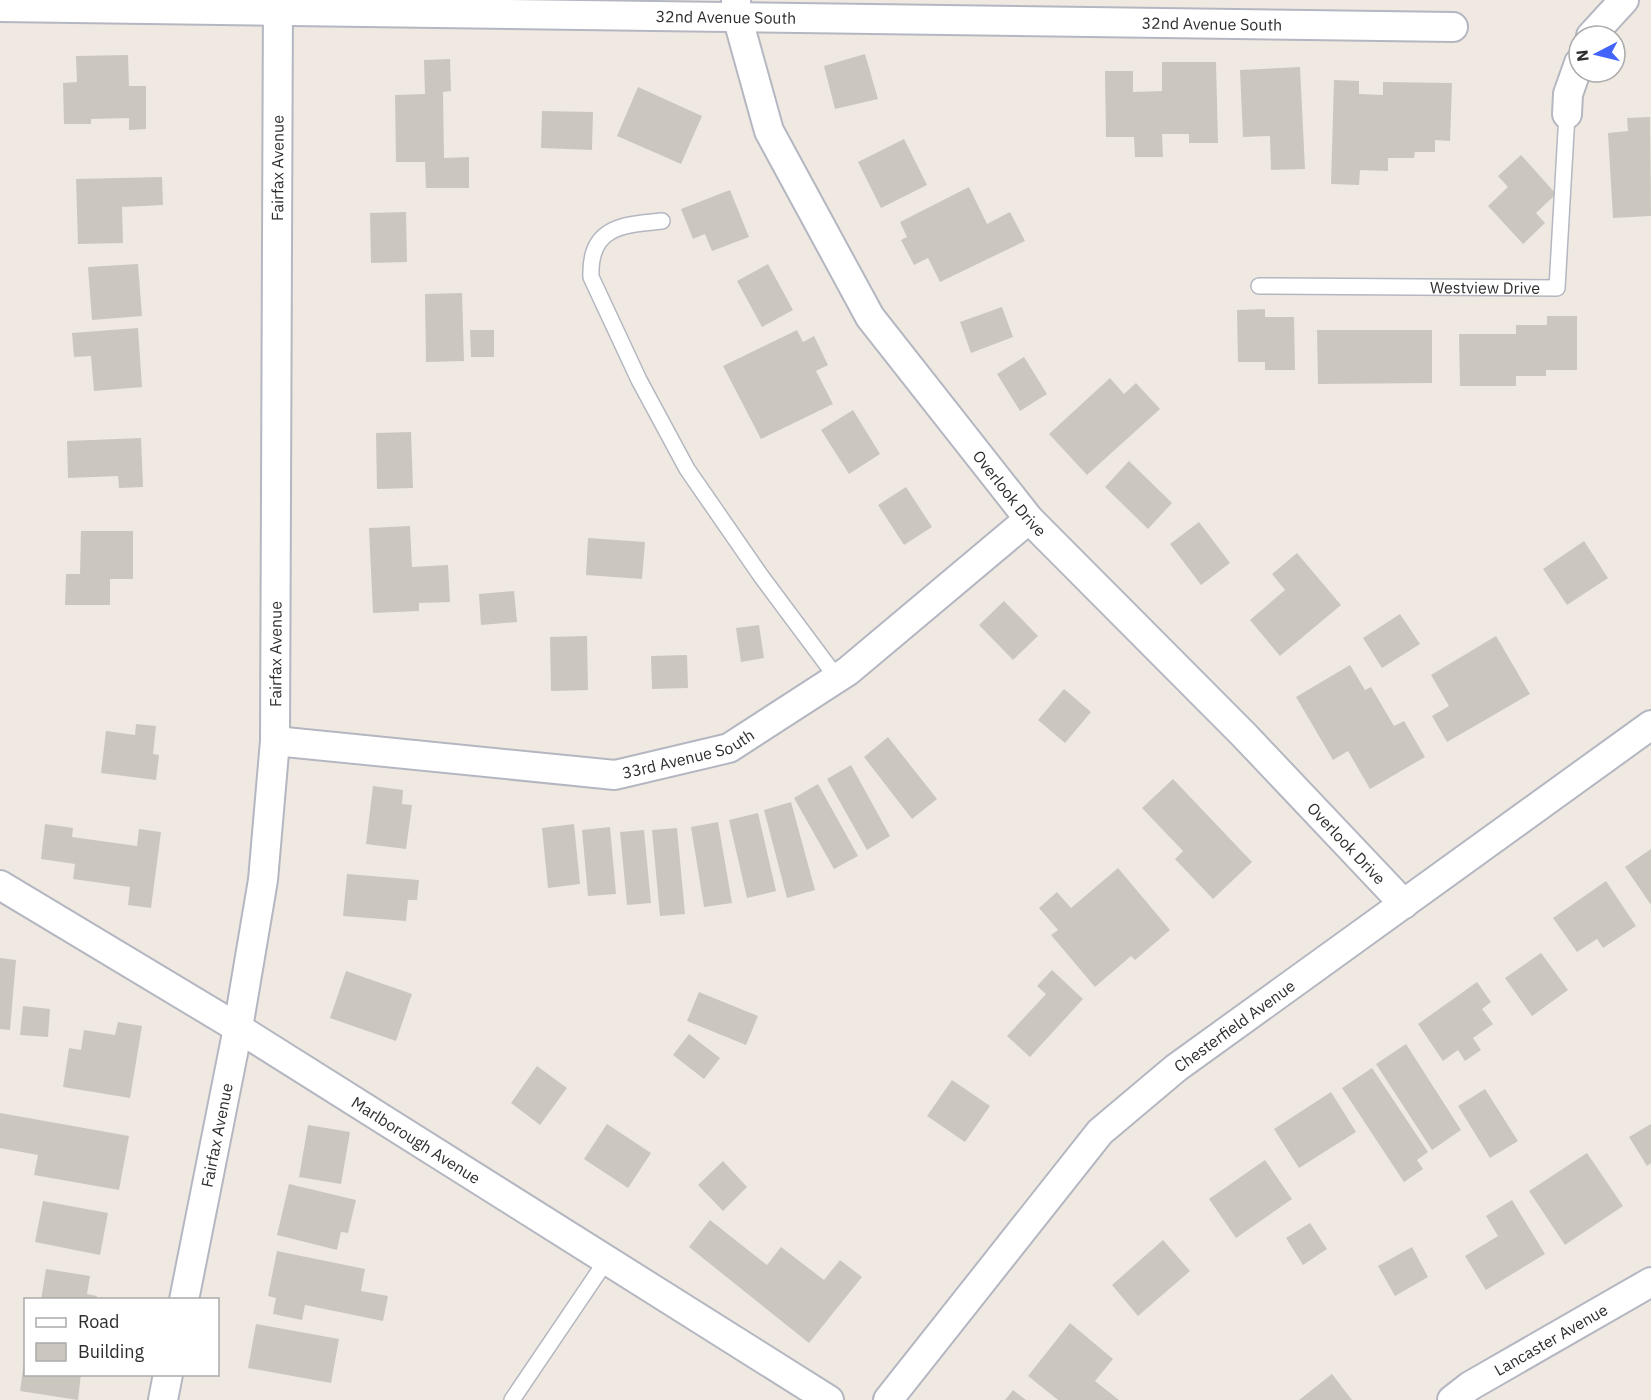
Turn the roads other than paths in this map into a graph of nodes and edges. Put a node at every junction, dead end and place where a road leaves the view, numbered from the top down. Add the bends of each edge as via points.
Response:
1 (1624, 0) edge
2 (278, 6) edge
3 (0, 7) edge
4 (736, 8) edge
5 (1602, 24) edge
6 (1453, 27) dead end
7 (1571, 84) edge
8 (1567, 114) joint
9 (663, 221) dead end
10 (1259, 286) dead end
11 (1029, 519) junction
12 (837, 678) junction
13 (1651, 725) edge
14 (275, 741) junction
15 (0, 885) edge
16 (1404, 904) junction
17 (238, 1028) junction
18 (606, 1261) junction
19 (1651, 1282) edge
20 (183, 1298) edge
21 (168, 1376) edge
22 (163, 1400) edge
23 (512, 1400) edge
24 (829, 1400) edge
25 (888, 1400) edge
26 (1452, 1400) edge

1 - 5 street
2 - 3 street, 32nd Avenue South
2 - 4 street, 32nd Avenue South
2 - 14 street, Fairfax Avenue
4 - 6 street, 32nd Avenue South
4 - 11 street, Overlook Drive via 769,131 870,317
7 - 8 street, Westview Drive
8 - 10 lane, Westview Drive via 1557,288
9 - 12 lane via 630,224 610,231 593,250 591,277 639,380 687,469
11 - 12 street, 33rd Avenue South
11 - 16 street, Overlook Drive via 1244,735
12 - 14 street, 33rd Avenue South via 729,748 615,776
13 - 16 street, Chesterfield Avenue
14 - 17 street, Fairfax Avenue via 263,880
15 - 17 street, Marlborough Avenue
16 - 25 street, Chesterfield Avenue via 1176,1068 1100,1132
17 - 18 street, Marlborough Avenue
17 - 20 street, Fairfax Avenue
18 - 23 lane
18 - 24 street, Marlborough Avenue
19 - 26 street, Lancaster Avenue
21 - 22 street

